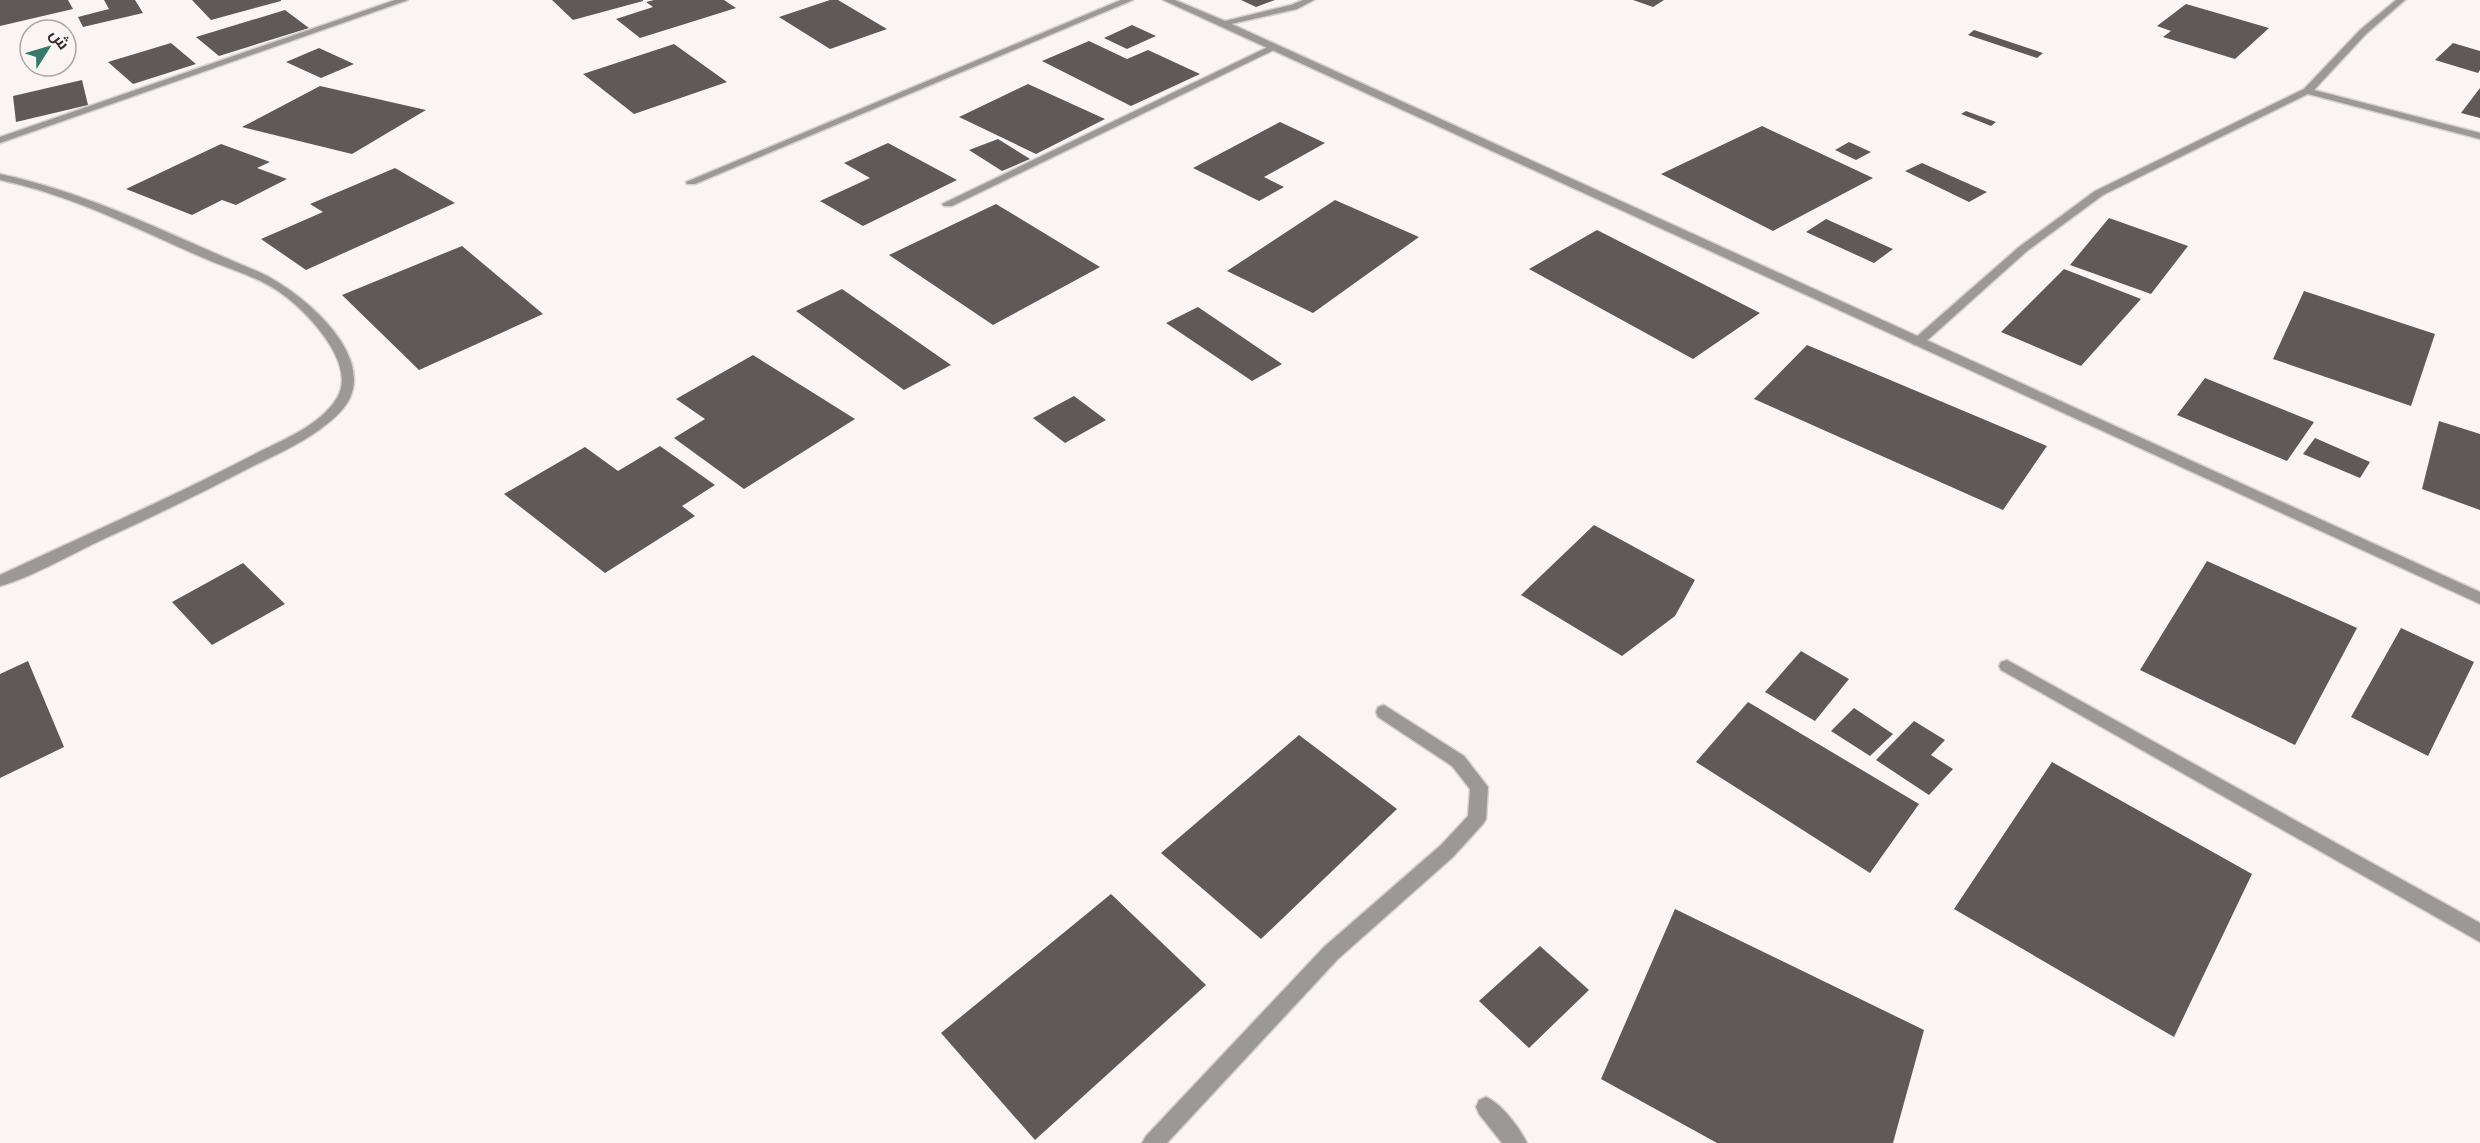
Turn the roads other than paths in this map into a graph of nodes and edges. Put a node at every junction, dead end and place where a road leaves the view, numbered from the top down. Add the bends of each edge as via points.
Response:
1 (404, 0) edge
2 (1130, 0) edge
3 (1167, 0) edge
4 (1310, 0) edge
5 (2401, 0) edge
6 (1222, 23) junction
7 (1273, 48) junction
8 (2307, 91) junction
9 (2480, 136) edge
10 (0, 140) edge
11 (0, 177) edge
12 (690, 182) dead end
13 (948, 204) dead end
14 (1918, 342) junction
15 (0, 581) edge
16 (2480, 598) edge
17 (2007, 666) dead end
18 (1384, 712) dead end
19 (2480, 933) edge
20 (1486, 1107) dead end
21 (1153, 1143) edge
22 (1516, 1143) edge

1 - 10 street
2 - 12 street
3 - 6 street
4 - 6 street
5 - 8 street via 2363,32
6 - 7 street
7 - 13 street
7 - 14 street
8 - 9 street
8 - 14 street via 2099,193 2023,249
11 - 15 street via 99,208 282,288 324,329 349,372 348,391 313,428 208,484
14 - 16 street
17 - 19 street
18 - 21 street via 1458,761 1479,787 1477,819 1447,852 1330,953
20 - 22 street

